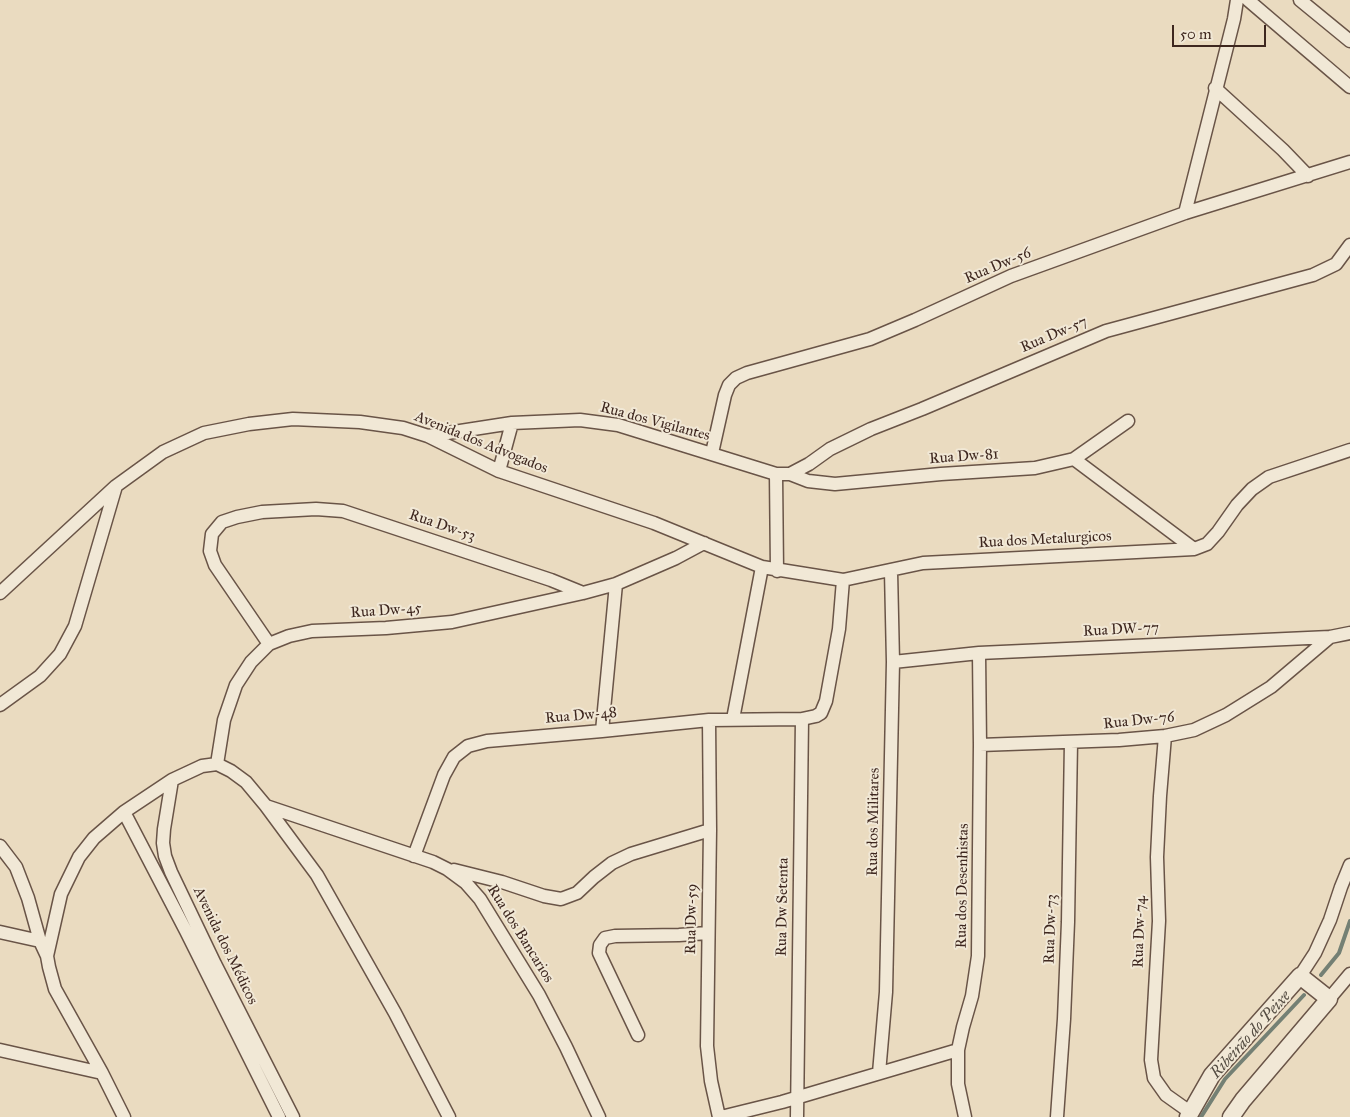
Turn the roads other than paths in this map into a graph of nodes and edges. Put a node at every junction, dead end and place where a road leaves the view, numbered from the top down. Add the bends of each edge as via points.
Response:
1 (1237, 0) edge
2 (1248, 0) edge
3 (1300, 0) edge
4 (1350, 41) edge
5 (1350, 87) edge
6 (1215, 88) junction
7 (1350, 162) edge
8 (1308, 176) junction
9 (1185, 213) junction
10 (1350, 245) edge
11 (1128, 421) dead end
12 (512, 423) junction
13 (428, 436) junction
14 (1350, 450) edge
15 (712, 453) junction
16 (1074, 459) junction
17 (499, 471) junction
18 (776, 474) junction
19 (790, 474) junction
20 (116, 486) junction
21 (704, 542) junction
22 (1194, 549) junction
23 (762, 567) junction
24 (891, 570) junction
25 (777, 571) junction
26 (843, 580) junction
27 (616, 584) junction
28 (0, 593) edge
29 (583, 593) junction
30 (1350, 633) edge
31 (1330, 637) junction
32 (269, 644) junction
33 (979, 652) junction
34 (894, 662) junction
35 (0, 705) edge
36 (802, 719) junction
37 (709, 720) junction
38 (733, 720) junction
39 (602, 732) junction
40 (1165, 736) junction
41 (1071, 742) junction
42 (980, 745) junction
43 (217, 764) junction
44 (172, 780) junction
45 (266, 806) junction
46 (124, 812) junction
47 (710, 830) junction
48 (0, 846) edge
49 (414, 856) junction
50 (1350, 865) edge
51 (446, 869) junction
52 (191, 928) junction
53 (0, 932) edge
54 (708, 933) junction
55 (40, 941) junction
56 (47, 956) junction
57 (1350, 974) edge
58 (1300, 976) junction
59 (1329, 999) junction
60 (638, 1035) dead end
61 (249, 1045) junction
62 (0, 1050) edge
63 (958, 1050) junction
64 (102, 1073) junction
65 (879, 1073) junction
66 (797, 1097) junction
67 (1189, 1114) edge
68 (124, 1117) edge
69 (279, 1117) edge
70 (293, 1117) edge
71 (448, 1117) edge
72 (599, 1117) edge
73 (720, 1117) edge
74 (797, 1117) edge
75 (965, 1117) edge
76 (1057, 1117) edge
77 (1231, 1117) edge

1 - 6 street
2 - 5 street
3 - 4 street
6 - 8 street
6 - 9 street
7 - 8 street, Rua Dw-56
8 - 9 street, Rua Dw-56
9 - 15 street, Rua Dw-56 via 1011,276 870,339 736,378 725,395
10 - 19 street, Rua Dw-57 via 1336,264 1313,275 1106,331 871,429
11 - 16 street, Rua Dw-81
12 - 13 street, Rua dos Vigilantes
12 - 15 street, Rua dos Vigilantes via 580,420 618,425
12 - 17 street
13 - 17 street, Avenida dos Advogados
13 - 20 street, Avenida dos Advogados via 403,428 360,422 293,419 249,424 204,433 163,452
14 - 22 street via 1269,477 1252,488 1206,544
15 - 18 street, Rua dos Vigilantes
16 - 19 street, Rua Dw-81 via 1035,468 835,484 808,482
16 - 22 street
17 - 21 street, Avenida dos Advogados
18 - 19 street, Rua Dw-57
18 - 25 street
20 - 28 street, Avenida dos Advogados
20 - 35 street via 75,626 60,654 40,676
21 - 23 street, Avenida dos Advogados
21 - 27 street, Rua Dw-45
22 - 24 street, Rua dos Metalurgicos via 923,563
23 - 25 street, Avenida dos Advogados
23 - 38 street
24 - 26 street, Rua dos Metalurgicos
24 - 34 street, Rua dos Militares
25 - 26 street, Avenida dos Advogados
26 - 36 street, Rua Dw-48 via 839,629 826,702 822,713
27 - 29 street, Rua Dw-45
27 - 39 street
29 - 32 street, Rua Dw-45 via 452,622 312,631
29 - 32 street, Rua Dw-53 via 343,511 287,510 236,517 222,522 212,534 210,551 215,565
30 - 31 street, Rua DW-77
31 - 33 street, Rua DW-77
31 - 40 street, Rua Dw-76 via 1271,687 1226,715 1194,730
32 - 43 street via 251,662 236,685 224,720
33 - 34 street, Rua DW-77
33 - 42 street, Rua dos Desenhistas
34 - 65 street, Rua dos Militares via 886,992
36 - 38 street, Rua Dw-48
36 - 66 street, Rua Dw Setenta
37 - 38 street, Rua Dw-48
37 - 39 street, Rua Dw-48
37 - 47 street, Rua Dw-59
39 - 49 street, Rua Dw-48 via 487,741 468,746 454,757 444,775
40 - 41 street, Rua Dw-76
40 - 67 street, Rua Dw-74 via 1150,1060 1154,1078 1166,1095
41 - 42 street, Rua Dw-76
41 - 76 street, Rua Dw-73 via 1068,922
42 - 63 street, Rua dos Desenhistas via 978,956
43 - 44 street via 202,766
43 - 45 street via 246,782
44 - 46 street
44 - 52 street, Avenida dos Médicos via 163,843
45 - 49 street, Rua dos Bancarios
45 - 71 street via 317,875 395,1013
46 - 52 street, Avenida dos Médicos
46 - 56 street via 94,838 79,857 61,894
47 - 51 street via 630,854 612,863 578,893 561,898
47 - 54 street, Rua Dw-59
48 - 55 street via 16,867
49 - 51 street, Rua dos Bancarios
50 - 58 street via 1316,953
51 - 72 street, Rua dos Bancarios via 466,882 480,899 538,995
52 - 61 street, Avenida dos Médicos
53 - 55 street
54 - 60 street via 616,936 605,938 600,945 599,953
54 - 73 street, Rua Dw-59 via 707,1046
55 - 56 street
56 - 64 street via 55,988
57 - 59 street
58 - 59 street
58 - 67 street via 1212,1076
59 - 77 street
61 - 69 street, Avenida dos Médicos
61 - 70 street, Avenida dos Médicos
62 - 64 street
63 - 65 street
63 - 75 street, Rua dos Desenhistas via 958,1084
64 - 68 street
65 - 66 street
66 - 73 street
66 - 74 street, Rua Dw Setenta

